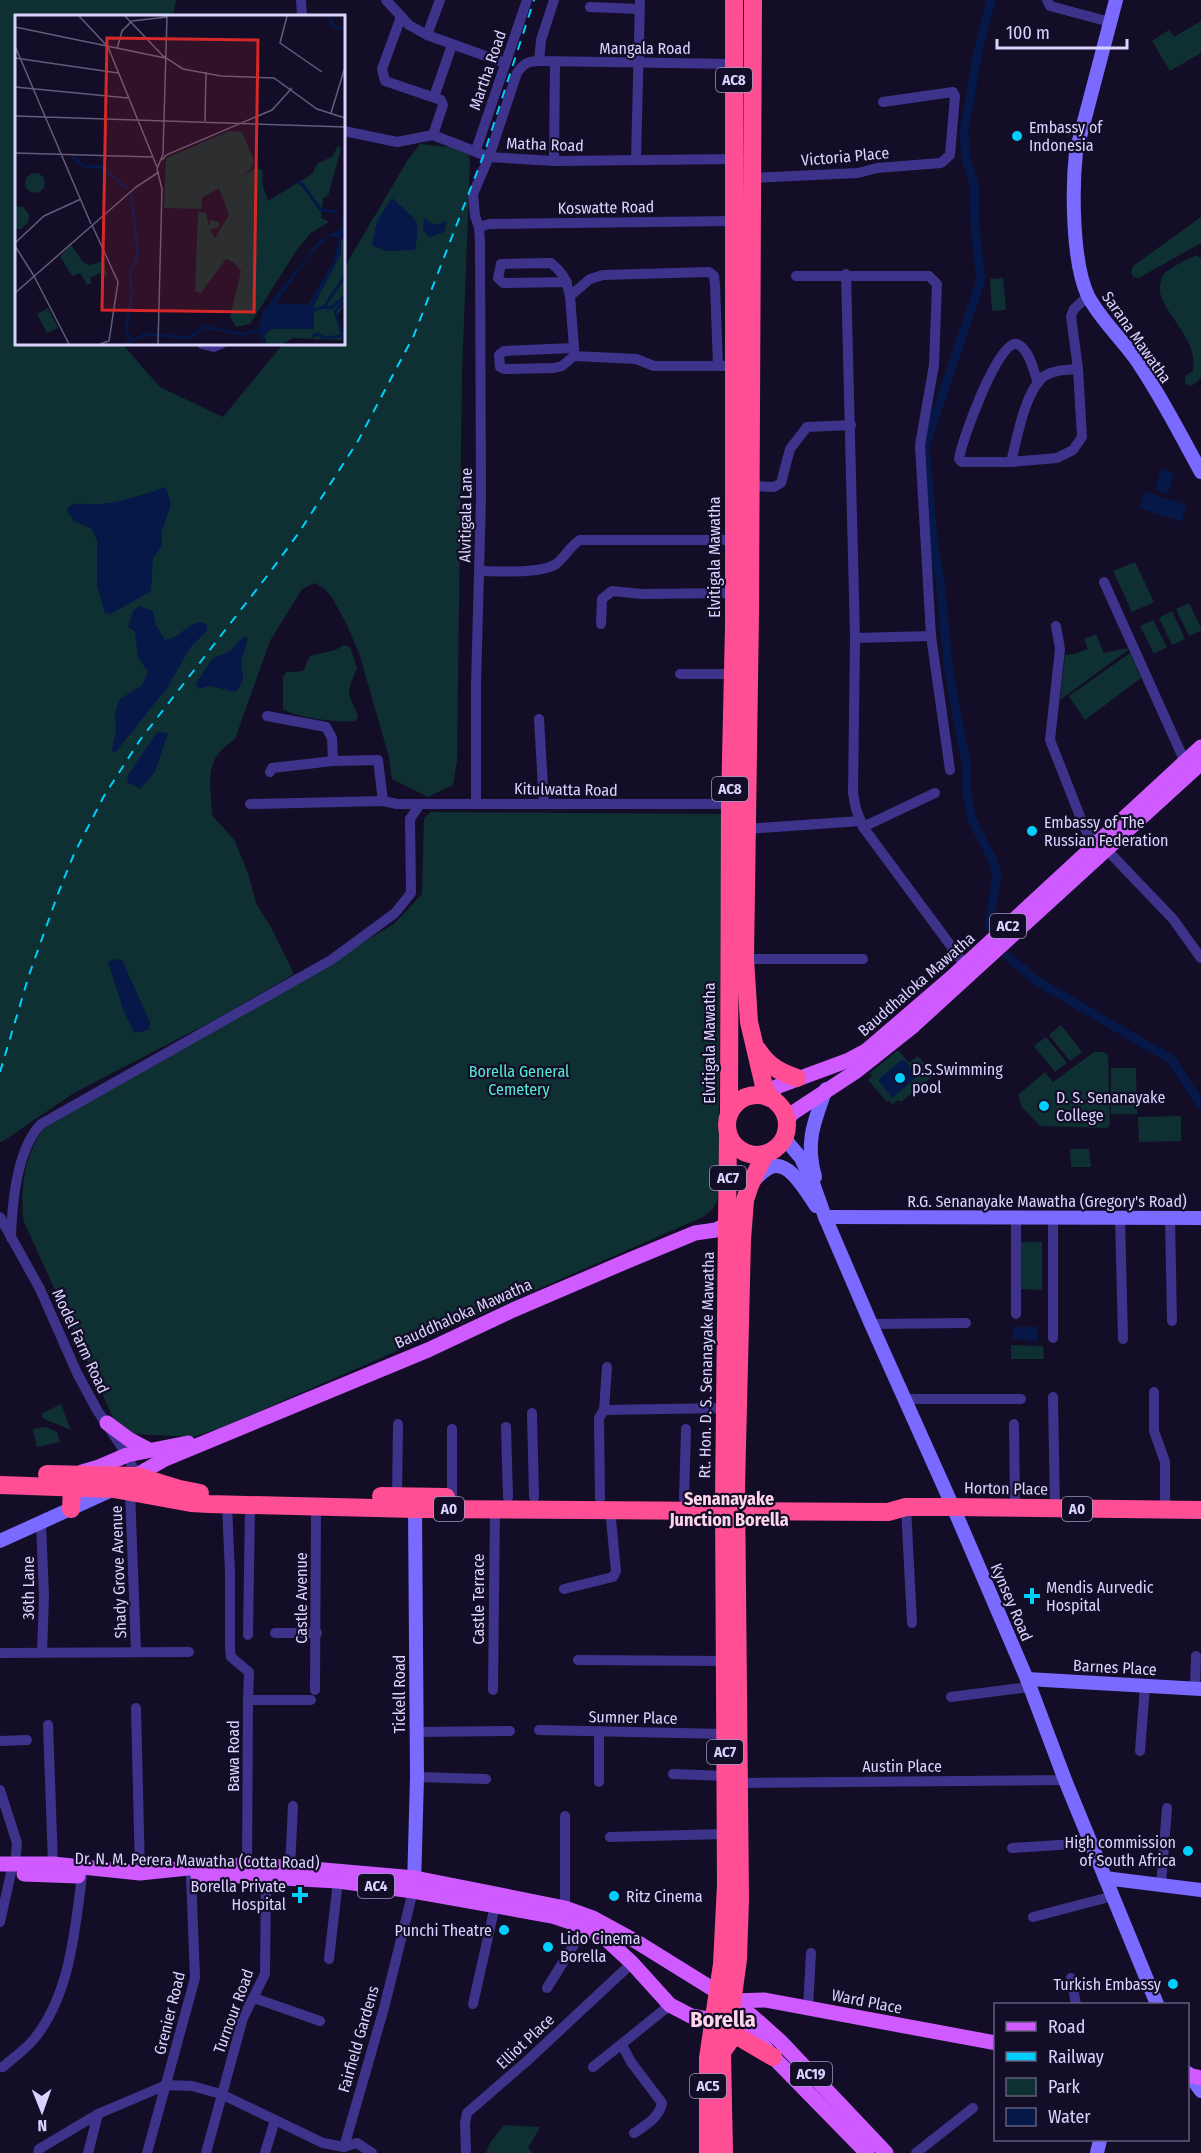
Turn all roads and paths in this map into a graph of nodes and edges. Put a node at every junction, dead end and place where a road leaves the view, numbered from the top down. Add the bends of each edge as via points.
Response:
1 (301, 0) edge
2 (386, 0) edge
3 (440, 0) edge
4 (527, 0) edge
5 (554, 0) edge
6 (734, 0) edge
7 (753, 0) edge
8 (1047, 0) edge
9 (1116, 0) edge
10 (640, 4) edge
11 (590, 7) dead end
12 (302, 15) edge
13 (401, 17) junction
14 (1110, 22) junction
15 (427, 35) junction
16 (452, 45) junction
17 (539, 61) junction
18 (504, 63) junction
19 (555, 63) junction
20 (639, 63) junction
21 (734, 64) junction
22 (434, 97) junction
23 (884, 102) dead end
24 (345, 131) edge
25 (433, 135) junction
26 (476, 150) junction
27 (489, 157) junction
28 (636, 159) junction
29 (743, 159) junction
30 (554, 161) junction
31 (752, 177) junction
32 (734, 221) junction
33 (479, 228) junction
34 (846, 274) junction
35 (796, 276) dead end
36 (567, 282) junction
37 (570, 296) junction
38 (1088, 296) junction
39 (574, 352) junction
40 (726, 366) junction
41 (1078, 369) junction
42 (1038, 383) junction
43 (850, 425) junction
44 (1011, 462) junction
45 (742, 464) junction
46 (1201, 472) edge
47 (749, 486) junction
48 (733, 540) junction
49 (479, 571) junction
50 (1104, 582) dead end
51 (734, 593) junction
52 (601, 624) dead end
53 (1056, 626) dead end
54 (931, 636) junction
55 (855, 638) junction
56 (680, 674) dead end
57 (734, 674) junction
58 (267, 716) dead end
59 (539, 719) dead end
60 (1201, 747) edge
61 (333, 761) junction
62 (1185, 762) junction
63 (1201, 763) edge
64 (950, 770) dead end
65 (270, 772) dead end
66 (936, 793) dead end
67 (383, 801) junction
68 (250, 804) dead end
69 (420, 804) junction
70 (476, 804) junction
71 (544, 804) junction
72 (730, 804) junction
73 (862, 824) junction
74 (746, 829) junction
75 (1101, 847) junction
76 (1201, 958) edge
77 (745, 959) junction
78 (863, 959) dead end
79 (965, 965) junction
80 (757, 1049) junction
81 (797, 1078) junction
82 (826, 1089) junction
83 (770, 1098) junction
84 (729, 1124) junction
85 (786, 1130) junction
86 (765, 1154) junction
87 (790, 1171) junction
88 (750, 1185) junction
89 (1120, 1216) junction
90 (0, 1217) edge
91 (825, 1217) junction
92 (1016, 1217) junction
93 (1053, 1217) junction
94 (1170, 1217) junction
95 (1201, 1218) edge
96 (727, 1224) junction
97 (10, 1238) junction
98 (1016, 1314) dead end
99 (1172, 1321) dead end
100 (966, 1323) dead end
101 (871, 1324) junction
102 (1053, 1338) dead end
103 (1123, 1339) dead end
104 (607, 1367) dead end
105 (1154, 1392) dead end
106 (1053, 1396) dead end
107 (904, 1399) junction
108 (1021, 1399) dead end
109 (725, 1408) junction
110 (532, 1413) dead end
111 (602, 1413) junction
112 (107, 1423) junction
113 (398, 1424) dead end
114 (1014, 1424) dead end
115 (506, 1427) dead end
116 (452, 1429) dead end
117 (686, 1429) dead end
118 (215, 1438) junction
119 (147, 1449) junction
120 (127, 1455) junction
121 (0, 1474) edge
122 (71, 1481) junction
123 (0, 1485) edge
124 (127, 1485) junction
125 (397, 1496) junction
126 (452, 1497) junction
127 (534, 1497) junction
128 (684, 1499) junction
129 (501, 1502) junction
130 (605, 1504) junction
131 (227, 1505) junction
132 (731, 1505) junction
133 (250, 1506) junction
134 (316, 1506) junction
135 (906, 1507) junction
136 (953, 1507) junction
137 (1015, 1508) junction
138 (71, 1509) junction
139 (415, 1509) junction
140 (1055, 1509) junction
141 (1165, 1510) junction
142 (1201, 1510) edge
143 (42, 1523) junction
144 (0, 1540) edge
145 (564, 1588) dead end
146 (912, 1623) dead end
147 (317, 1633) junction
148 (274, 1634) dead end
149 (248, 1635) dead end
150 (136, 1651) junction
151 (42, 1652) junction
152 (189, 1652) dead end
153 (0, 1653) edge
154 (1196, 1656) dead end
155 (578, 1660) dead end
156 (724, 1661) junction
157 (1028, 1683) junction
158 (1145, 1686) junction
159 (1198, 1689) edge
160 (493, 1690) dead end
161 (313, 1695) joint
162 (951, 1697) dead end
163 (248, 1700) junction
164 (136, 1708) dead end
165 (48, 1725) dead end
166 (539, 1730) dead end
167 (510, 1731) dead end
168 (599, 1731) junction
169 (416, 1732) junction
170 (725, 1734) junction
171 (27, 1740) dead end
172 (0, 1741) edge
173 (1140, 1751) dead end
174 (673, 1774) dead end
175 (417, 1777) junction
176 (486, 1779) dead end
177 (732, 1779) junction
178 (1065, 1780) junction
179 (599, 1782) dead end
180 (0, 1790) edge
181 (293, 1806) dead end
182 (1167, 1808) dead end
183 (565, 1816) dead end
184 (725, 1834) junction
185 (610, 1837) dead end
186 (1090, 1843) junction
187 (1012, 1848) dead end
188 (53, 1864) junction
189 (290, 1867) junction
190 (6, 1868) edge
191 (247, 1870) junction
192 (140, 1873) junction
193 (82, 1876) junction
194 (191, 1876) junction
195 (266, 1877) junction
196 (1105, 1878) junction
197 (338, 1881) junction
198 (414, 1885) junction
199 (1161, 1885) junction
200 (1201, 1890) edge
201 (1113, 1896) junction
202 (495, 1906) junction
203 (565, 1908) junction
204 (1033, 1917) dead end
205 (0, 1923) edge
206 (585, 1927) junction
207 (811, 1953) dead end
208 (329, 1959) dead end
209 (632, 1963) junction
210 (1071, 1978) dead end
211 (547, 1988) dead end
212 (254, 1998) junction
213 (1076, 2003) edge
214 (1157, 2003) edge
215 (473, 2004) dead end
216 (670, 2005) junction
217 (723, 2008) junction
218 (808, 2008) junction
219 (320, 2021) dead end
220 (994, 2043) edge
221 (622, 2045) junction
222 (722, 2053) junction
223 (773, 2057) junction
224 (0, 2067) edge
225 (593, 2067) dead end
226 (1191, 2076) edge
227 (166, 2085) junction
228 (1201, 2091) edge
229 (221, 2094) junction
230 (973, 2108) dead end
231 (98, 2114) junction
232 (274, 2120) junction
233 (634, 2133) dead end
234 (344, 2147) junction
235 (37, 2152) edge
236 (88, 2153) edge
237 (147, 2153) edge
238 (206, 2153) edge
239 (265, 2153) edge
240 (372, 2153) edge
241 (466, 2153) edge
242 (708, 2153) edge
243 (724, 2153) edge
244 (867, 2153) edge
245 (886, 2153) edge
246 (916, 2153) edge

1 - 12 street
2 - 13 street
3 - 15 street
4 - 18 street, Martha Road
5 - 17 street via 541,40
6 - 21 highway, Elvitigala Mawatha / AC8
7 - 29 highway, Elvitigala Mawatha / AC8
8 - 14 street via 1050,6
9 - 14 street, Sarana Mawatha
10 - 11 street
10 - 20 street
13 - 15 street
13 - 22 street via 382,77
14 - 38 street, Sarana Mawatha via 1074,172 1079,261
15 - 16 street
16 - 18 street
16 - 22 street
17 - 19 street, Mangala Road
17 - 27 street, Alvitigala Lane via 530,61 517,73
18 - 26 street, Martha Road
19 - 20 street, Mangala Road
19 - 30 street
20 - 21 street, Mangala Road
20 - 28 street
21 - 29 highway, Elvitigala Mawatha / AC8
22 - 25 street via 443,105
23 - 31 street, Victoria Place via 953,92 950,155 940,163 858,173
24 - 25 street via 397,142
25 - 26 street, Matha Road
26 - 27 street, Matha Road
27 - 30 street, Matha Road
27 - 33 street, Alvitigala Lane via 473,194
28 - 29 street, Matha Road
28 - 30 street, Matha Road
29 - 31 highway, Elvitigala Mawatha / AC8
29 - 32 highway, Elvitigala Mawatha / AC8
31 - 45 highway, Elvitigala Mawatha / AC8
32 - 33 street, Koswatte Road via 489,224
32 - 40 highway, Elvitigala Mawatha / AC8
33 - 49 street, Alvitigala Lane
34 - 35 street
34 - 43 street
34 - 54 street via 929,276 937,284 934,365 920,445
36 - 36 street via 551,263 499,267 498,278 503,283
36 - 37 street
37 - 39 street
37 - 40 street via 590,279 603,275 709,272 714,276
38 - 41 street via 1071,316
38 - 46 street, Sarana Mawatha via 1135,358
39 - 39 street via 562,366 554,368 500,367 499,355 504,351
39 - 40 street via 636,359 654,366
40 - 45 highway, Elvitigala Mawatha / AC8
41 - 42 street via 1061,370
41 - 44 street via 1082,437 1073,450 1057,458
42 - 44 street
42 - 44 street via 1025,350 1019,344 1008,346 992,368 959,459
43 - 47 street via 807,427 790,449 781,483 774,487
43 - 55 street
45 - 47 highway, Elvitigala Mawatha / AC8
45 - 48 highway, Elvitigala Mawatha / AC8
47 - 74 highway, Elvitigala Mawatha / AC8
48 - 49 street via 580,540 550,567
48 - 51 highway, Elvitigala Mawatha / AC8
49 - 70 street, Alvitigala Lane
50 - 62 street
51 - 52 street via 612,591 602,599
51 - 57 highway, Elvitigala Mawatha / AC8
53 - 75 street via 1060,649 1050,740 1084,829
54 - 55 street
54 - 64 street
55 - 73 street via 853,793
56 - 57 street
57 - 72 highway, Elvitigala Mawatha / AC8
58 - 61 street via 326,727 332,738
59 - 71 street
60 - 62 main road, Bauddhaloka Mawatha / AC2
61 - 65 street via 272,768
61 - 67 street via 378,760
62 - 75 main road, Bauddhaloka Mawatha / AC2
63 - 75 main road, Bauddhaloka Mawatha / AC2
66 - 73 street
67 - 68 street, Kitulwatta Road
67 - 69 street, Kitulwatta Road
69 - 70 street, Kitulwatta Road
69 - 97 street via 410,819 411,893 395,913 331,960 41,1124 27,1144 15,1191
70 - 71 street, Kitulwatta Road
71 - 72 street, Kitulwatta Road
72 - 84 highway, Elvitigala Mawatha / AC8
73 - 74 street
73 - 79 street
74 - 77 highway, Elvitigala Mawatha / AC8
75 - 76 street via 1173,919
75 - 79 main road, Bauddhaloka Mawatha / AC2
75 - 82 main road, Bauddhaloka Mawatha / AC2 via 913,1026 855,1072
77 - 78 street
77 - 80 highway, Elvitigala Mawatha / AC8 via 749,1022
79 - 81 main road, Bauddhaloka Mawatha / AC2 via 866,1051
80 - 81 highway via 779,1071
80 - 83 highway, Elvitigala Mawatha / AC8
81 - 83 main road, Bauddhaloka Mawatha / AC2 via 776,1087
82 - 85 main road, Bauddhaloka Mawatha / AC2 via 791,1114
82 - 91 street via 810,1140
83 - 84 highway via 761,1095 741,1099 734,1106
83 - 85 highway via 782,1108
84 - 86 highway via 732,1141 746,1153
84 - 96 highway, Rt. Hon. D. S. Senanayake Mawatha / AC7
85 - 86 highway via 779,1145
85 - 91 street, Kynsey Road
86 - 87 street, Kynsey Road
86 - 88 highway, Rt. Hon. D. S. Senanayake Mawatha / AC7
87 - 88 street via 770,1167
87 - 91 street, Kynsey Road
88 - 96 main road
88 - 132 highway, Rt. Hon. D. S. Senanayake Mawatha / AC7 via 742,1240
89 - 93 street, R.G. Senanayake Mawatha (Gregory's Road)
89 - 94 street, R.G. Senanayake Mawatha (Gregory's Road)
89 - 103 street
90 - 97 street, Model Farm Road
91 - 92 street, R.G. Senanayake Mawatha (Gregory's Road)
91 - 101 street, Kynsey Road
92 - 93 street, R.G. Senanayake Mawatha (Gregory's Road)
92 - 98 street
93 - 102 street
94 - 95 street, R.G. Senanayake Mawatha (Gregory's Road)
94 - 99 street
96 - 109 highway, Rt. Hon. D. S. Senanayake Mawatha / AC7
96 - 118 main road, Bauddhaloka Mawatha via 632,1259 428,1350
97 - 112 street, Model Farm Road via 40,1289 77,1373
100 - 101 street
101 - 107 street, Kynsey Road
104 - 111 street
105 - 141 street via 1154,1431 1165,1462
106 - 140 street
107 - 108 street
107 - 136 street, Kynsey Road
109 - 111 street
109 - 132 highway, Rt. Hon. D. S. Senanayake Mawatha / AC7
110 - 127 street
111 - 130 street
112 - 119 main road
112 - 120 street, Model Farm Road
113 - 125 street
114 - 137 street
115 - 129 street, Castle Terrace
116 - 126 street
117 - 128 street
118 - 119 main road, Bauddhaloka Mawatha
118 - 124 main road, Bauddhaloka Mawatha via 165,1459
119 - 120 main road, Bauddhaloka Mawatha
120 - 122 main road, Bauddhaloka Mawatha
120 - 124 street, Model Farm Road
121 - 122 highway, A0
122 - 123 highway, A0
122 - 124 highway, A0
122 - 124 highway, A0
122 - 138 highway
124 - 125 highway, A0 via 201,1493
124 - 131 highway, A0 via 191,1503
124 - 138 street, Bauddhaloka Mawatha
124 - 150 street, Shady Grove Avenue
125 - 126 highway, A0
126 - 129 highway, A0
127 - 129 highway, A0
127 - 130 highway, A0
128 - 130 highway, A0
128 - 132 highway, A0
129 - 130 highway, A0
129 - 139 highway, A0
129 - 160 street, Castle Terrace
130 - 132 highway, A0
130 - 145 street via 616,1571 613,1577
131 - 133 highway, A0
131 - 163 street via 230,1648 231,1657 249,1672
132 - 135 highway, A0 via 889,1502
132 - 156 highway, Rt. Hon. D. S. Senanayake Mawatha / AC7
132 - 177 highway, Rt. Hon. D. S. Senanayake Mawatha / AC7
133 - 134 highway, A0
133 - 149 street
134 - 139 highway, A0
134 - 147 street, Castle Avenue
135 - 136 highway, A0
135 - 146 street
136 - 137 highway, Horton Place / A0
136 - 157 street, Kynsey Road
137 - 140 highway, Horton Place / A0
138 - 143 street, Bauddhaloka Mawatha
139 - 169 street, Tickell Road
140 - 141 highway, Horton Place / A0
141 - 142 highway, Horton Place / A0
143 - 144 street, Bauddhaloka Mawatha
143 - 151 street, 36th Lane
147 - 148 street
147 - 161 street, Castle Avenue
150 - 151 street
150 - 152 street
151 - 153 street
154 - 159 street
155 - 156 street
156 - 170 highway, Rt. Hon. D. S. Senanayake Mawatha / AC7
157 - 158 street, Barnes Place
157 - 162 street
157 - 178 street, Kynsey Road
158 - 159 street, Barnes Place
158 - 173 street
161 - 163 street, Bawa Road
163 - 191 street, Bawa Road
164 - 192 street
165 - 188 street
166 - 168 street, Sumner Place
167 - 169 street
168 - 170 street, Sumner Place
168 - 179 street
169 - 175 street, Tickell Road
170 - 177 highway, Rt. Hon. D. S. Senanayake Mawatha / AC7
171 - 172 street
174 - 177 street, Austin Place
175 - 176 street
175 - 198 street, Tickell Road
177 - 178 street, Austin Place
177 - 184 highway, Rt. Hon. D. S. Senanayake Mawatha / AC7
177 - 217 highway, Rt. Hon. D. S. Senanayake Mawatha / AC7 via 740,1910 738,1959
178 - 186 street, Kynsey Road
180 - 190 street via 17,1843
181 - 189 street
182 - 199 street
183 - 203 street
184 - 185 street
184 - 217 highway, Rt. Hon. D. S. Senanayake Mawatha / AC7
186 - 187 street
186 - 196 street, Kynsey Road
188 - 190 main road, Dr. N. M. Perera Mawatha (Cotta Road) / AC4
188 - 192 main road, Dr. N. M. Perera Mawatha (Cotta Road) / AC4
189 - 191 main road, Dr. N. M. Perera Mawatha (Cotta Road) / AC4
189 - 198 main road, Dr. N. M. Perera Mawatha (Cotta Road) / AC4
190 - 193 main road, Dr. N. M. Perera Mawatha (Cotta Road) / AC4
190 - 205 street
191 - 192 main road, Dr. N. M. Perera Mawatha (Cotta Road) / AC4 via 217,1865
191 - 194 main road, Dr. N. M. Perera Mawatha (Cotta Road) / AC4
191 - 195 main road, Dr. N. M. Perera Mawatha (Cotta Road) / AC4
193 - 194 main road, Dr. N. M. Perera Mawatha (Cotta Road) / AC4
193 - 224 street via 58,2002 34,2039
194 - 227 street, Grenier Road via 195,1978
195 - 197 main road, Dr. N. M. Perera Mawatha (Cotta Road) / AC4
195 - 212 street, Turnour Road via 265,1974
196 - 199 street
196 - 201 street, Kynsey Road
197 - 198 main road, Dr. N. M. Perera Mawatha (Cotta Road) / AC4
197 - 208 street
198 - 202 main road, Dr. N. M. Perera Mawatha (Cotta Road) / AC4
198 - 203 main road, Dr. N. M. Perera Mawatha (Cotta Road) / AC4
198 - 234 street, Fairfield Gardens
199 - 200 street
201 - 204 street
201 - 214 street, Kynsey Road
202 - 206 main road, Dr. N. M. Perera Mawatha (Cotta Road) / AC4 via 552,1916
202 - 215 street
203 - 217 main road, Dr. N. M. Perera Mawatha (Cotta Road) / AC4 via 619,1932
206 - 209 main road, Dr. N. M. Perera Mawatha (Cotta Road) / AC4 via 606,1939
206 - 211 street
207 - 218 street
209 - 216 main road, Dr. N. M. Perera Mawatha (Cotta Road) / AC4
209 - 241 street, Elliot Place via 467,2113
210 - 213 street
212 - 219 street
212 - 229 street, Turnour Road via 243,2018
216 - 217 main road, Dr. N. M. Perera Mawatha (Cotta Road) / AC4 via 691,2016
216 - 221 street
217 - 218 main road, Ward Place via 765,2000
217 - 222 highway, AC5
217 - 223 main road, AC19 via 744,2023
217 - 242 highway, AC5 via 708,2058
217 - 245 main road, AC19 via 776,2037
218 - 220 main road, Ward Place
221 - 225 street
221 - 233 street via 662,2103 654,2120
222 - 223 highway via 732,2037 739,2037
222 - 243 highway, AC5
223 - 244 main road, AC19
226 - 228 street
227 - 229 street via 192,2086
227 - 231 street
227 - 237 street, Grenier Road
229 - 232 street
229 - 238 street, Turnour Road
230 - 246 street
231 - 235 street
231 - 236 street
232 - 234 street via 323,2143
232 - 239 street
234 - 240 street via 357,2144

